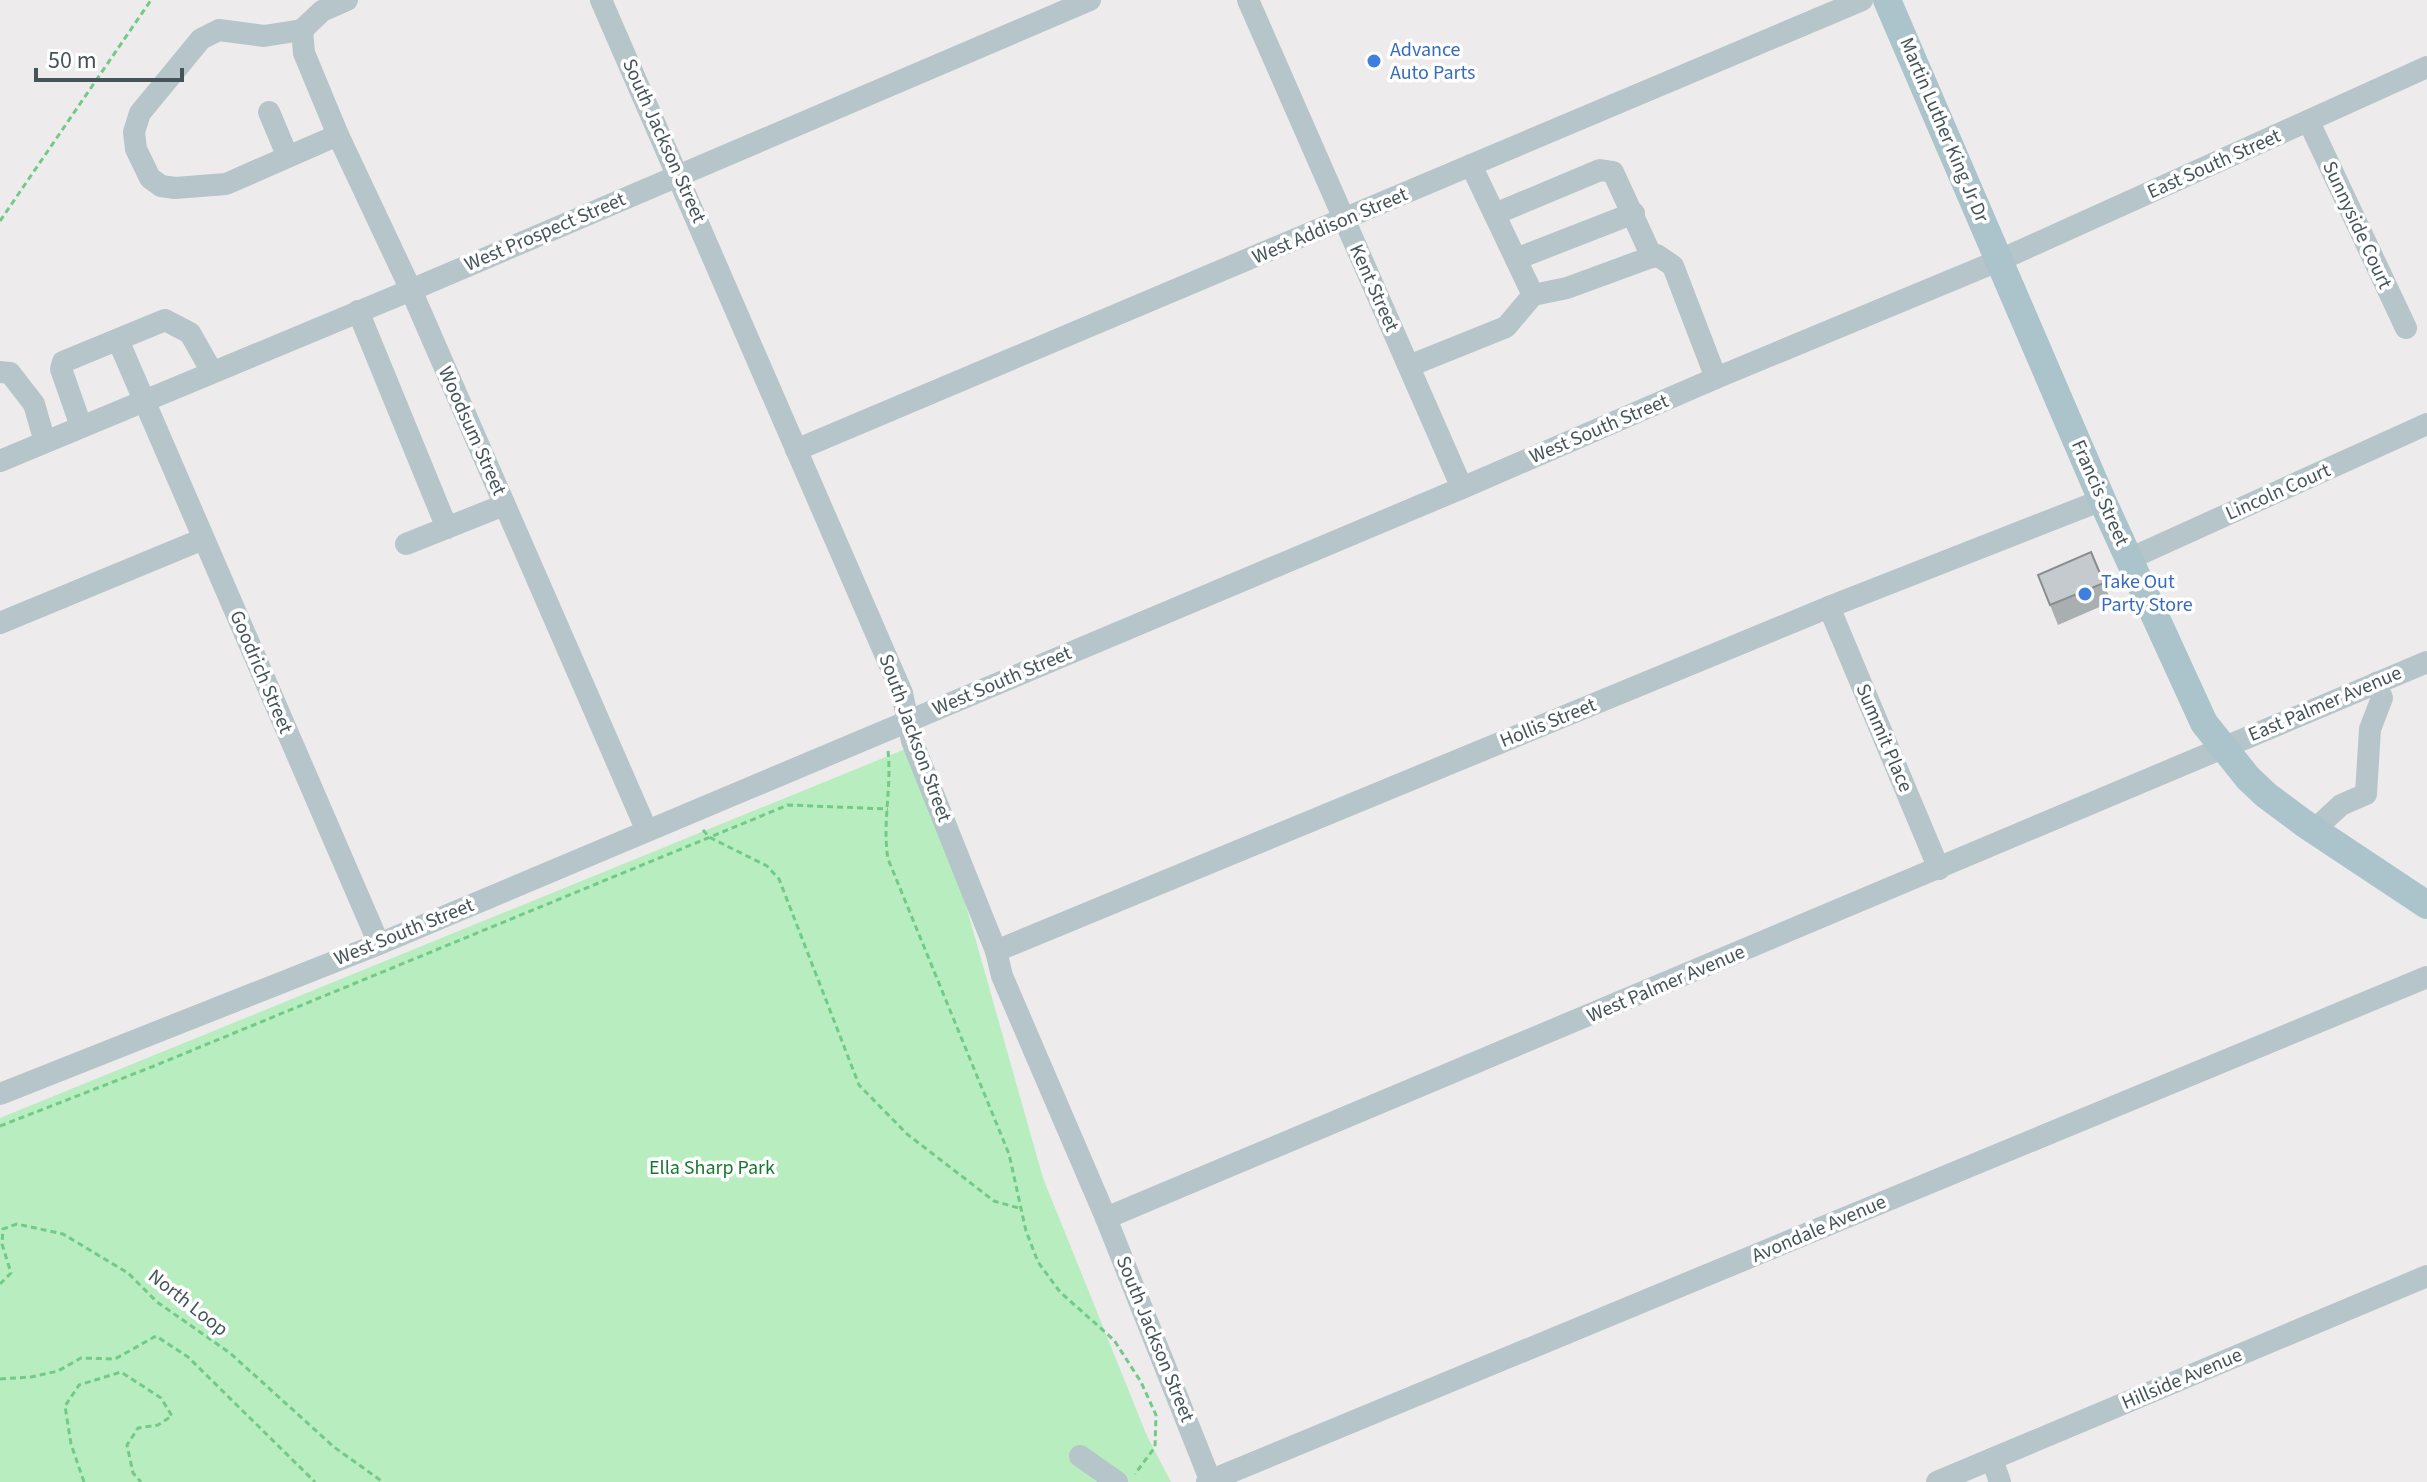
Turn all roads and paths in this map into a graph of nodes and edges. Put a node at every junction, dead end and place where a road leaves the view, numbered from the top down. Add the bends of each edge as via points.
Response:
1 (151, 0) edge
2 (347, 0) edge
3 (601, 0) edge
4 (1090, 0) edge
5 (1248, 0) edge
6 (1862, 0) edge
7 (1887, 0) edge
8 (302, 30) junction
9 (2427, 67) edge
10 (269, 112) dead end
11 (2309, 122) junction
12 (338, 135) junction
13 (287, 155) junction
14 (1471, 165) junction
15 (678, 174) junction
16 (1634, 213) junction
17 (1495, 214) junction
18 (1345, 220) junction
19 (0, 221) edge
20 (1652, 257) junction
21 (1516, 259) junction
22 (2000, 260) junction
23 (411, 290) junction
24 (1533, 295) junction
25 (358, 311) junction
26 (2406, 328) dead end
27 (118, 340) junction
28 (1409, 366) junction
29 (0, 372) edge
30 (212, 372) junction
31 (1716, 378) junction
32 (143, 400) junction
33 (2427, 424) edge
34 (81, 426) junction
35 (45, 442) junction
36 (796, 450) junction
37 (0, 461) edge
38 (1462, 488) junction
39 (2102, 500) junction
40 (504, 505) junction
41 (447, 528) junction
42 (203, 539) junction
43 (406, 544) dead end
44 (2129, 559) junction
45 (1829, 607) junction
46 (0, 623) edge
47 (2427, 662) edge
48 (2376, 683) junction
49 (907, 720) junction
50 (2224, 747) junction
51 (888, 751) dead end
52 (888, 809) junction
53 (688, 814) junction
54 (2314, 830) junction
55 (647, 831) junction
56 (709, 837) junction
57 (1939, 869) junction
58 (2427, 905) edge
59 (379, 944) junction
60 (996, 951) junction
61 (2427, 977) edge
62 (0, 1094) edge
63 (0, 1126) edge
64 (1022, 1209) junction
65 (1106, 1218) junction
66 (2427, 1276) edge
67 (0, 1284) edge
68 (0, 1379) edge
69 (1080, 1456) dead end
70 (1992, 1459) junction
71 (84, 1482) edge
72 (141, 1482) edge
73 (315, 1482) edge
74 (383, 1482) edge
75 (1117, 1482) edge
76 (1129, 1482) edge
77 (1210, 1482) edge
78 (1937, 1482) edge
79 (2000, 1482) edge

1 - 19 path
2 - 8 street via 322,11
3 - 15 street, South Jackson Street
4 - 15 street, West Prospect Street
5 - 18 street, Kent Street
6 - 14 street, West Addison Street
7 - 22 main road, Martin Luther King Jr Dr
8 - 12 street, Woodsum Street via 304,53
8 - 13 street via 264,36 219,30 209,34 140,113 134,132 141,163 161,186 226,184
9 - 11 street, East South Street
10 - 13 street
11 - 22 street, East South Street
11 - 26 street, Sunnyside Court
12 - 13 street
12 - 23 street, Woodsum Street
14 - 17 street
14 - 18 street, West Addison Street
15 - 23 street, West Prospect Street
15 - 36 street, South Jackson Street
16 - 17 street via 1613,172 1600,170
16 - 20 street
16 - 21 street
17 - 21 street
18 - 28 street, Kent Street
18 - 36 street, West Addison Street
20 - 24 street
20 - 31 street via 1673,266
21 - 24 street
22 - 31 street, West South Street
22 - 39 main road, Francis Street
23 - 25 street, West Prospect Street
23 - 40 street, Woodsum Street
24 - 28 street via 1506,327
25 - 30 street, West Prospect Street
25 - 41 street
27 - 30 street via 165,320 190,333
27 - 32 street, Goodrich Street
27 - 34 street via 63,362
28 - 38 street, Kent Street
29 - 35 street via 10,373 34,404
30 - 32 street, West Prospect Street
31 - 38 street, West South Street
32 - 34 street, West Prospect Street
32 - 42 street, Goodrich Street
33 - 44 street, Lincoln Court
34 - 35 street, West Prospect Street
35 - 37 street, West Prospect Street
36 - 49 street, South Jackson Street via 902,693
38 - 49 street, West South Street
39 - 44 main road, Francis Street
39 - 45 street, Hollis Street
40 - 41 street
40 - 55 street, Woodsum Street
41 - 43 street
42 - 46 street
42 - 59 street, Goodrich Street
44 - 50 main road, Francis Street via 2204,723
45 - 57 street, Summit Place
45 - 60 street, Hollis Street
47 - 48 street, East Palmer Avenue
48 - 50 street, East Palmer Avenue
48 - 54 street via 2382,698 2370,729 2366,794 2341,805
49 - 53 street, West South Street
49 - 60 street, South Jackson Street
50 - 54 main road, Francis Street via 2266,795
50 - 57 street, West Palmer Avenue
51 - 52 path
52 - 56 path via 788,805
52 - 64 path via 888,859 1009,1154
53 - 55 street, West South Street
53 - 56 path
54 - 58 main road, Francis Street
55 - 59 street, West South Street
56 - 63 path
56 - 64 path via 767,866 779,879 859,1085 907,1134 994,1201
57 - 65 street, West Palmer Avenue
59 - 62 street, West South Street
60 - 65 street, South Jackson Street
61 - 77 street, Avondale Avenue
64 - 76 path via 1038,1262 1060,1292 1114,1340 1156,1415 1155,1447
65 - 77 street, South Jackson Street
66 - 70 street, Hillside Avenue
67 - 74 path, North Loop via 11,1273 3,1229 17,1224 63,1234 128,1273 157,1302 230,1353 334,1447
68 - 73 path via 58,1371 81,1358 115,1359 156,1336 188,1357
69 - 75 street
70 - 78 street, Hillside Avenue
70 - 79 street
71 - 72 path via 65,1406 79,1385 121,1372 161,1398 172,1416 138,1428 127,1445 133,1473

